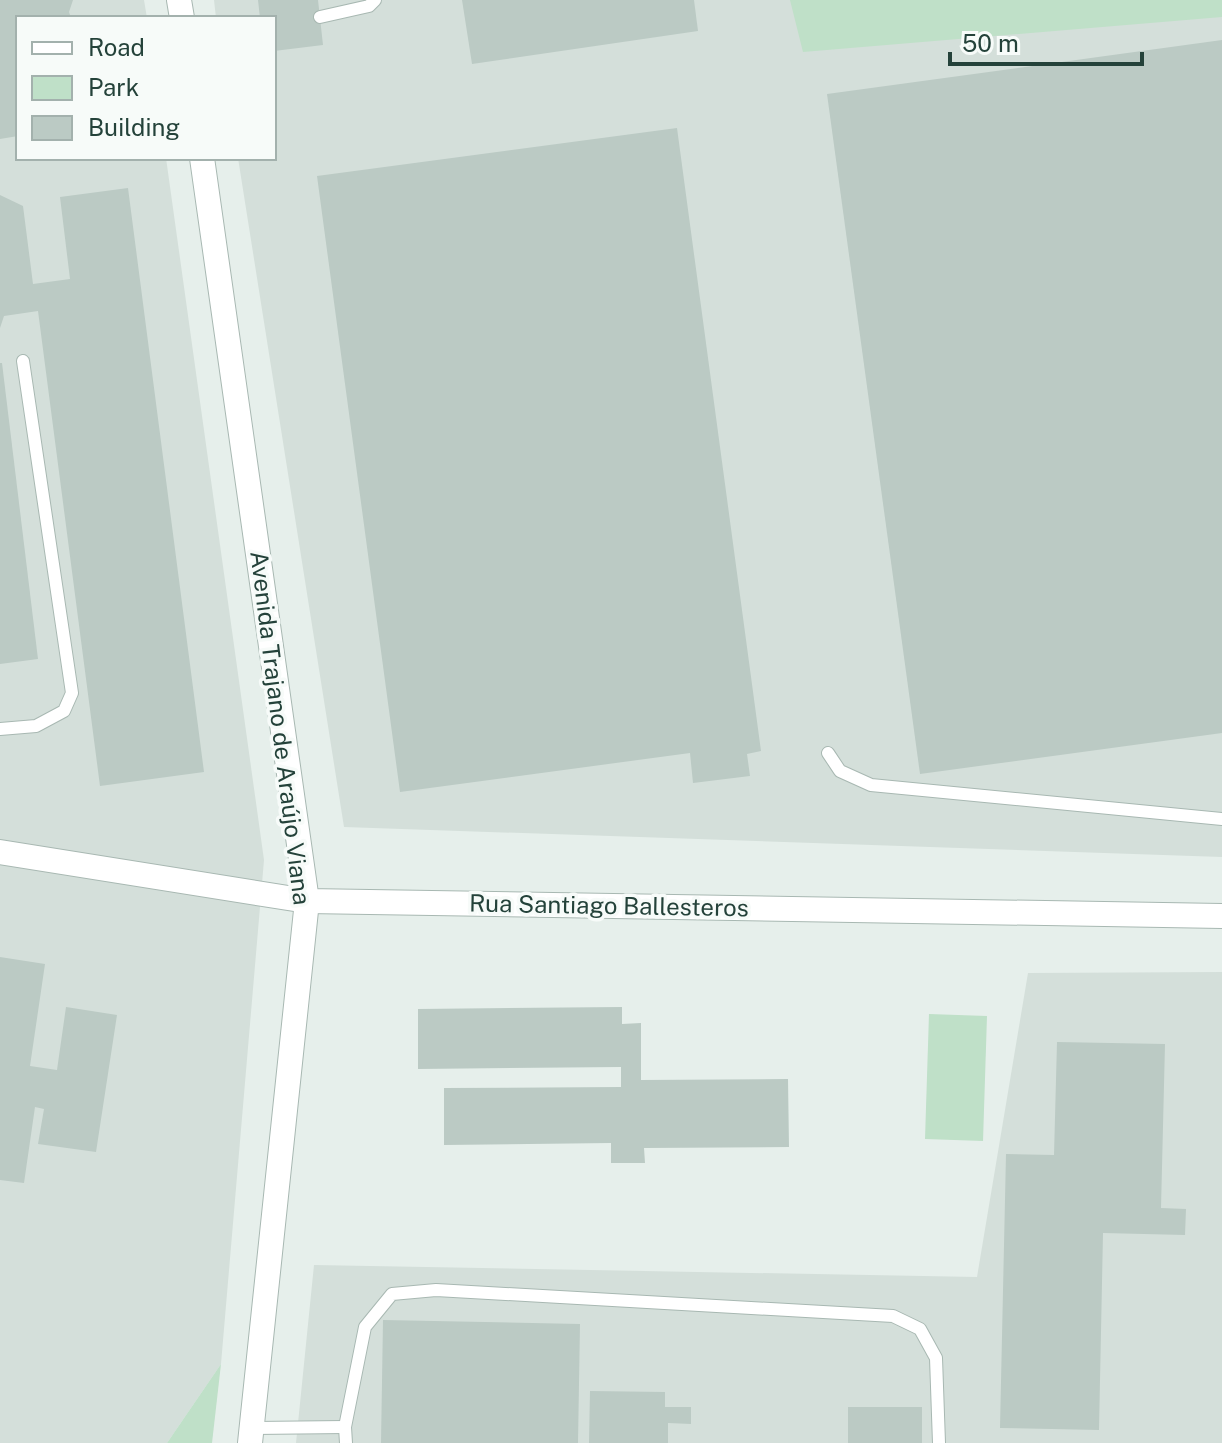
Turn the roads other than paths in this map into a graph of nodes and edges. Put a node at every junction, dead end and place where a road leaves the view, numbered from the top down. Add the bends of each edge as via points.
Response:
1 (375, 0) edge
2 (320, 17) dead end
3 (202, 160) edge
4 (23, 361) dead end
5 (0, 729) edge
6 (828, 753) dead end
7 (1222, 819) edge
8 (0, 852) edge
9 (307, 901) junction
10 (1222, 916) edge
11 (345, 1427) junction
12 (250, 1436) edge
13 (346, 1443) edge
14 (939, 1443) edge

1 - 2 lane
3 - 9 street, Avenida Trajano de Araújo Viana
4 - 5 lane via 72,693 64,711 36,726
6 - 7 lane via 840,771 871,785
8 - 9 street, Rua Santiago Ballesteros
9 - 10 street, Rua Santiago Ballesteros
9 - 12 street, Avenida Trajano de Araújo Viana
11 - 12 lane
11 - 13 lane
11 - 14 lane via 365,1327 392,1294 436,1290 893,1316 920,1329 936,1358

